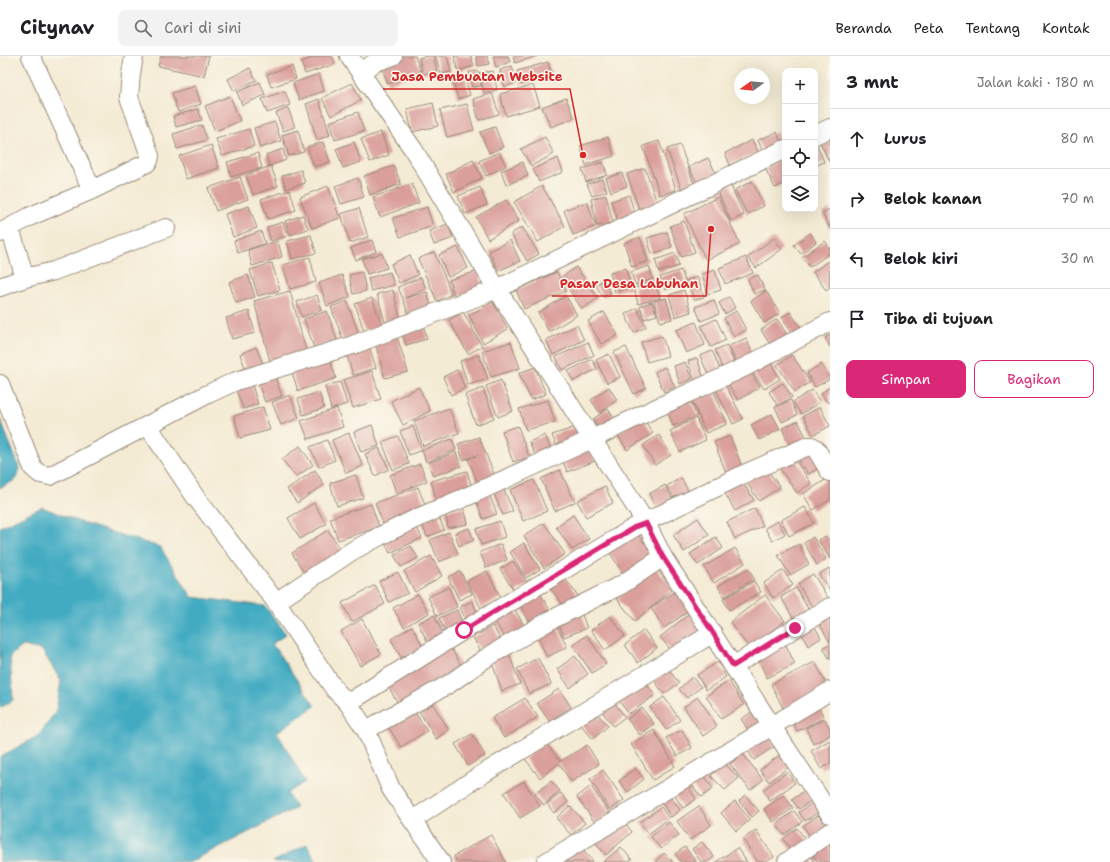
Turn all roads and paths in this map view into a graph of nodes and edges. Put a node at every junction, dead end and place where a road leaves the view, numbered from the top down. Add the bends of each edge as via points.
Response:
1 (31, 56) edge
2 (134, 56) edge
3 (349, 56) edge
4 (393, 56) edge
5 (360, 72) junction
6 (830, 128) edge
7 (818, 134) edge
8 (782, 150) edge
9 (92, 190) junction
10 (166, 228) dead end
11 (5, 231) edge
12 (25, 278) junction
13 (0, 287) edge
14 (497, 289) junction
15 (830, 322) edge
16 (0, 384) edge
17 (148, 426) junction
18 (592, 439) junction
19 (830, 472) edge
20 (646, 523) junction
21 (663, 557) junction
22 (276, 602) junction
23 (830, 607) edge
24 (713, 633) junction
25 (733, 666) junction
26 (830, 691) edge
27 (348, 703) junction
28 (771, 726) junction
29 (366, 730) junction
30 (830, 814) edge
31 (413, 820) junction
32 (830, 832) edge
33 (441, 862) edge
34 (546, 862) edge
35 (787, 862) edge

1 - 9 street
2 - 9 street via 129,97 150,156 149,160
3 - 5 street
4 - 5 street via 376,62
5 - 14 street via 413,149
6 - 7 street
8 - 14 street
9 - 11 street via 31,216
10 - 12 street via 54,271
11 - 12 street
12 - 13 street
14 - 17 street via 353,345 236,381
14 - 18 street
15 - 18 street via 745,367
16 - 17 street via 33,468 40,474 50,476
17 - 22 street via 194,495
18 - 20 street
18 - 22 street via 380,536 352,551
19 - 20 street via 816,449 808,446 742,475
20 - 21 street
20 - 27 street via 635,527 464,630
21 - 24 street
21 - 29 street via 621,585 548,621 486,658 449,684
22 - 27 street via 335,690
23 - 25 street
24 - 25 street
24 - 31 street via 473,780
25 - 28 street
26 - 28 street
27 - 29 street
28 - 30 street
28 - 34 street
29 - 31 street via 391,788
31 - 33 street
32 - 35 street

